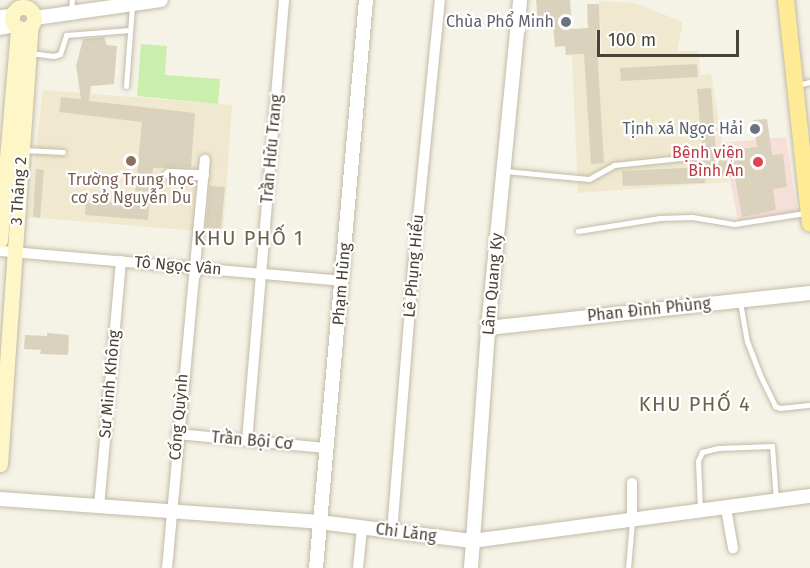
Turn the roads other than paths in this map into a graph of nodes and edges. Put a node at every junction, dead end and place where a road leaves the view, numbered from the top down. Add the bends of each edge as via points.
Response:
1 (161, 0) edge
2 (284, 0) edge
3 (366, 0) edge
4 (440, 0) edge
5 (520, 0) edge
6 (786, 0) edge
7 (132, 4) junction
8 (71, 6) edge
9 (19, 16) edge
10 (130, 30) junction
11 (29, 53) junction
12 (802, 84) edge
13 (126, 86) dead end
14 (6, 95) edge
15 (22, 150) junction
16 (63, 152) dead end
17 (700, 156) dead end
18 (205, 160) dead end
19 (807, 161) edge
20 (503, 170) junction
21 (169, 174) dead end
22 (204, 175) junction
23 (1, 211) edge
24 (809, 218) edge
25 (578, 231) dead end
26 (0, 240) edge
27 (7, 252) edge
28 (121, 261) junction
29 (194, 267) junction
30 (261, 273) junction
31 (342, 281) junction
32 (810, 292) edge
33 (740, 300) junction
34 (488, 328) junction
35 (810, 405) edge
36 (177, 434) junction
37 (247, 441) junction
38 (326, 448) junction
39 (0, 464) edge
40 (632, 483) dead end
41 (810, 496) edge
42 (0, 499) edge
43 (776, 501) junction
44 (99, 507) junction
45 (726, 508) junction
46 (700, 511) junction
47 (171, 512) junction
48 (632, 521) junction
49 (319, 522) junction
50 (362, 528) junction
51 (392, 532) junction
52 (472, 541) junction
53 (733, 548) dead end
54 (167, 568) edge
55 (316, 568) edge
56 (358, 568) edge
57 (471, 568) edge
58 (628, 568) edge

1 - 7 street
2 - 30 street, Trần Hữu Trang
3 - 31 street, Phạm Hùng
4 - 51 street, Lê Phụng Hiểu
5 - 20 street, Lâm Quang Ky
6 - 12 main road
7 - 8 street
7 - 10 lane
8 - 9 street
9 - 11 main road, 3 Tháng 2
9 - 14 main road, 3 Tháng 2
10 - 11 lane via 66,35 60,54
10 - 13 lane
11 - 15 main road, 3 Tháng 2
12 - 19 main road
14 - 23 main road, 3 Tháng 2
15 - 16 lane
15 - 27 main road, 3 Tháng 2
17 - 20 lane via 614,165 589,179
18 - 22 street, Cống Quỳnh
19 - 24 main road
20 - 34 street, Lâm Quang Ky
21 - 22 street
22 - 29 street, Cống Quỳnh
23 - 26 main road, 3 Tháng 2
24 - 25 lane via 734,224 692,217 660,218
27 - 28 street, Tô Ngọc Vân
27 - 39 main road, 3 Tháng 2
28 - 29 street, Tô Ngọc Vân
28 - 44 street, Sư Minh Không
29 - 30 street, Tô Ngọc Vân
29 - 36 street, Cống Quỳnh
30 - 31 street, Tô Ngọc Vân
30 - 37 street, Trần Hữu Trang
31 - 38 street, Phạm Hùng
32 - 33 street, Phan Đình Phùng
33 - 34 street, Phan Đình Phùng
33 - 35 lane via 747,341 775,406
34 - 52 street, Lâm Quang Ky
36 - 37 street, Trần Bội Cơ
36 - 47 street, Cống Quỳnh
37 - 38 street, Trần Bội Cơ
38 - 49 street, Phạm Hùng
40 - 48 street
41 - 43 street, Chi Lăng
42 - 44 street, Chi Lăng
43 - 45 street, Chi Lăng
43 - 46 lane via 772,446 718,448 702,452 698,461
44 - 47 street, Chi Lăng
45 - 46 street, Chi Lăng
45 - 53 street
46 - 48 street, Chi Lăng
47 - 49 street, Chi Lăng
47 - 54 street, Cống Quỳnh
48 - 52 street, Chi Lăng
48 - 58 lane
49 - 50 street, Chi Lăng
49 - 55 street, Phạm Hùng
50 - 51 street, Chi Lăng
50 - 56 street
51 - 52 street, Chi Lăng
52 - 57 street, Lâm Quang Ky

